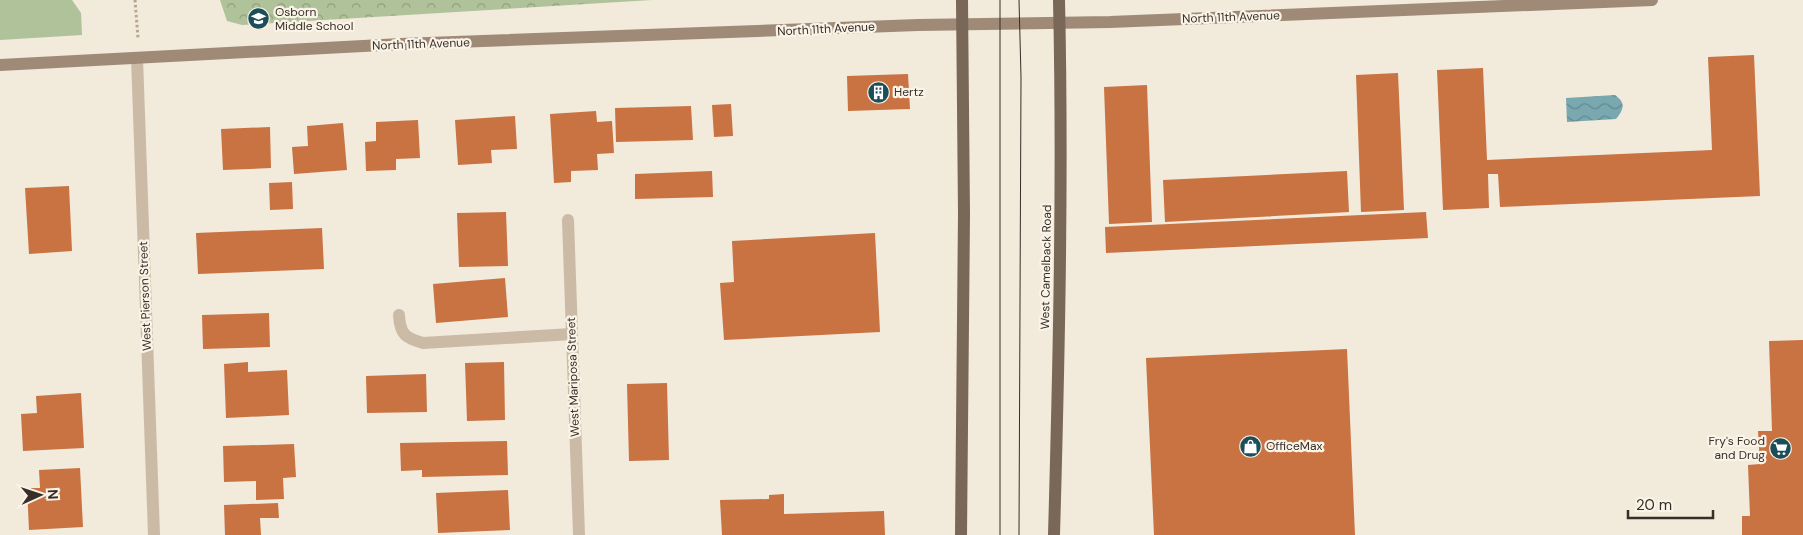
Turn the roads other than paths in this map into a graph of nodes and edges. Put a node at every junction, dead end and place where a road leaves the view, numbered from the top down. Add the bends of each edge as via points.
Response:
1 (962, 0) edge
2 (1059, 0) edge
3 (1652, 0) edge
4 (1375, 5) edge
5 (1060, 22) junction
6 (962, 24) junction
7 (137, 58) junction
8 (0, 65) edge
9 (568, 220) dead end
10 (399, 315) dead end
11 (572, 334) junction
12 (154, 535) edge
13 (578, 535) edge
14 (961, 535) edge
15 (1054, 535) edge

1 - 6 main road
2 - 5 main road, West Camelback Road
3 - 4 street, North 11th Avenue
4 - 5 street, North 11th Avenue
5 - 6 street, North 11th Avenue
5 - 15 main road, West Camelback Road via 1060,298
6 - 7 street, North 11th Avenue via 401,44
6 - 14 main road
7 - 8 street, North 11th Avenue
7 - 12 street, West Pierson Street
9 - 11 street, West Mariposa Street
10 - 11 street via 399,327 408,339 423,343
11 - 13 street, West Mariposa Street

